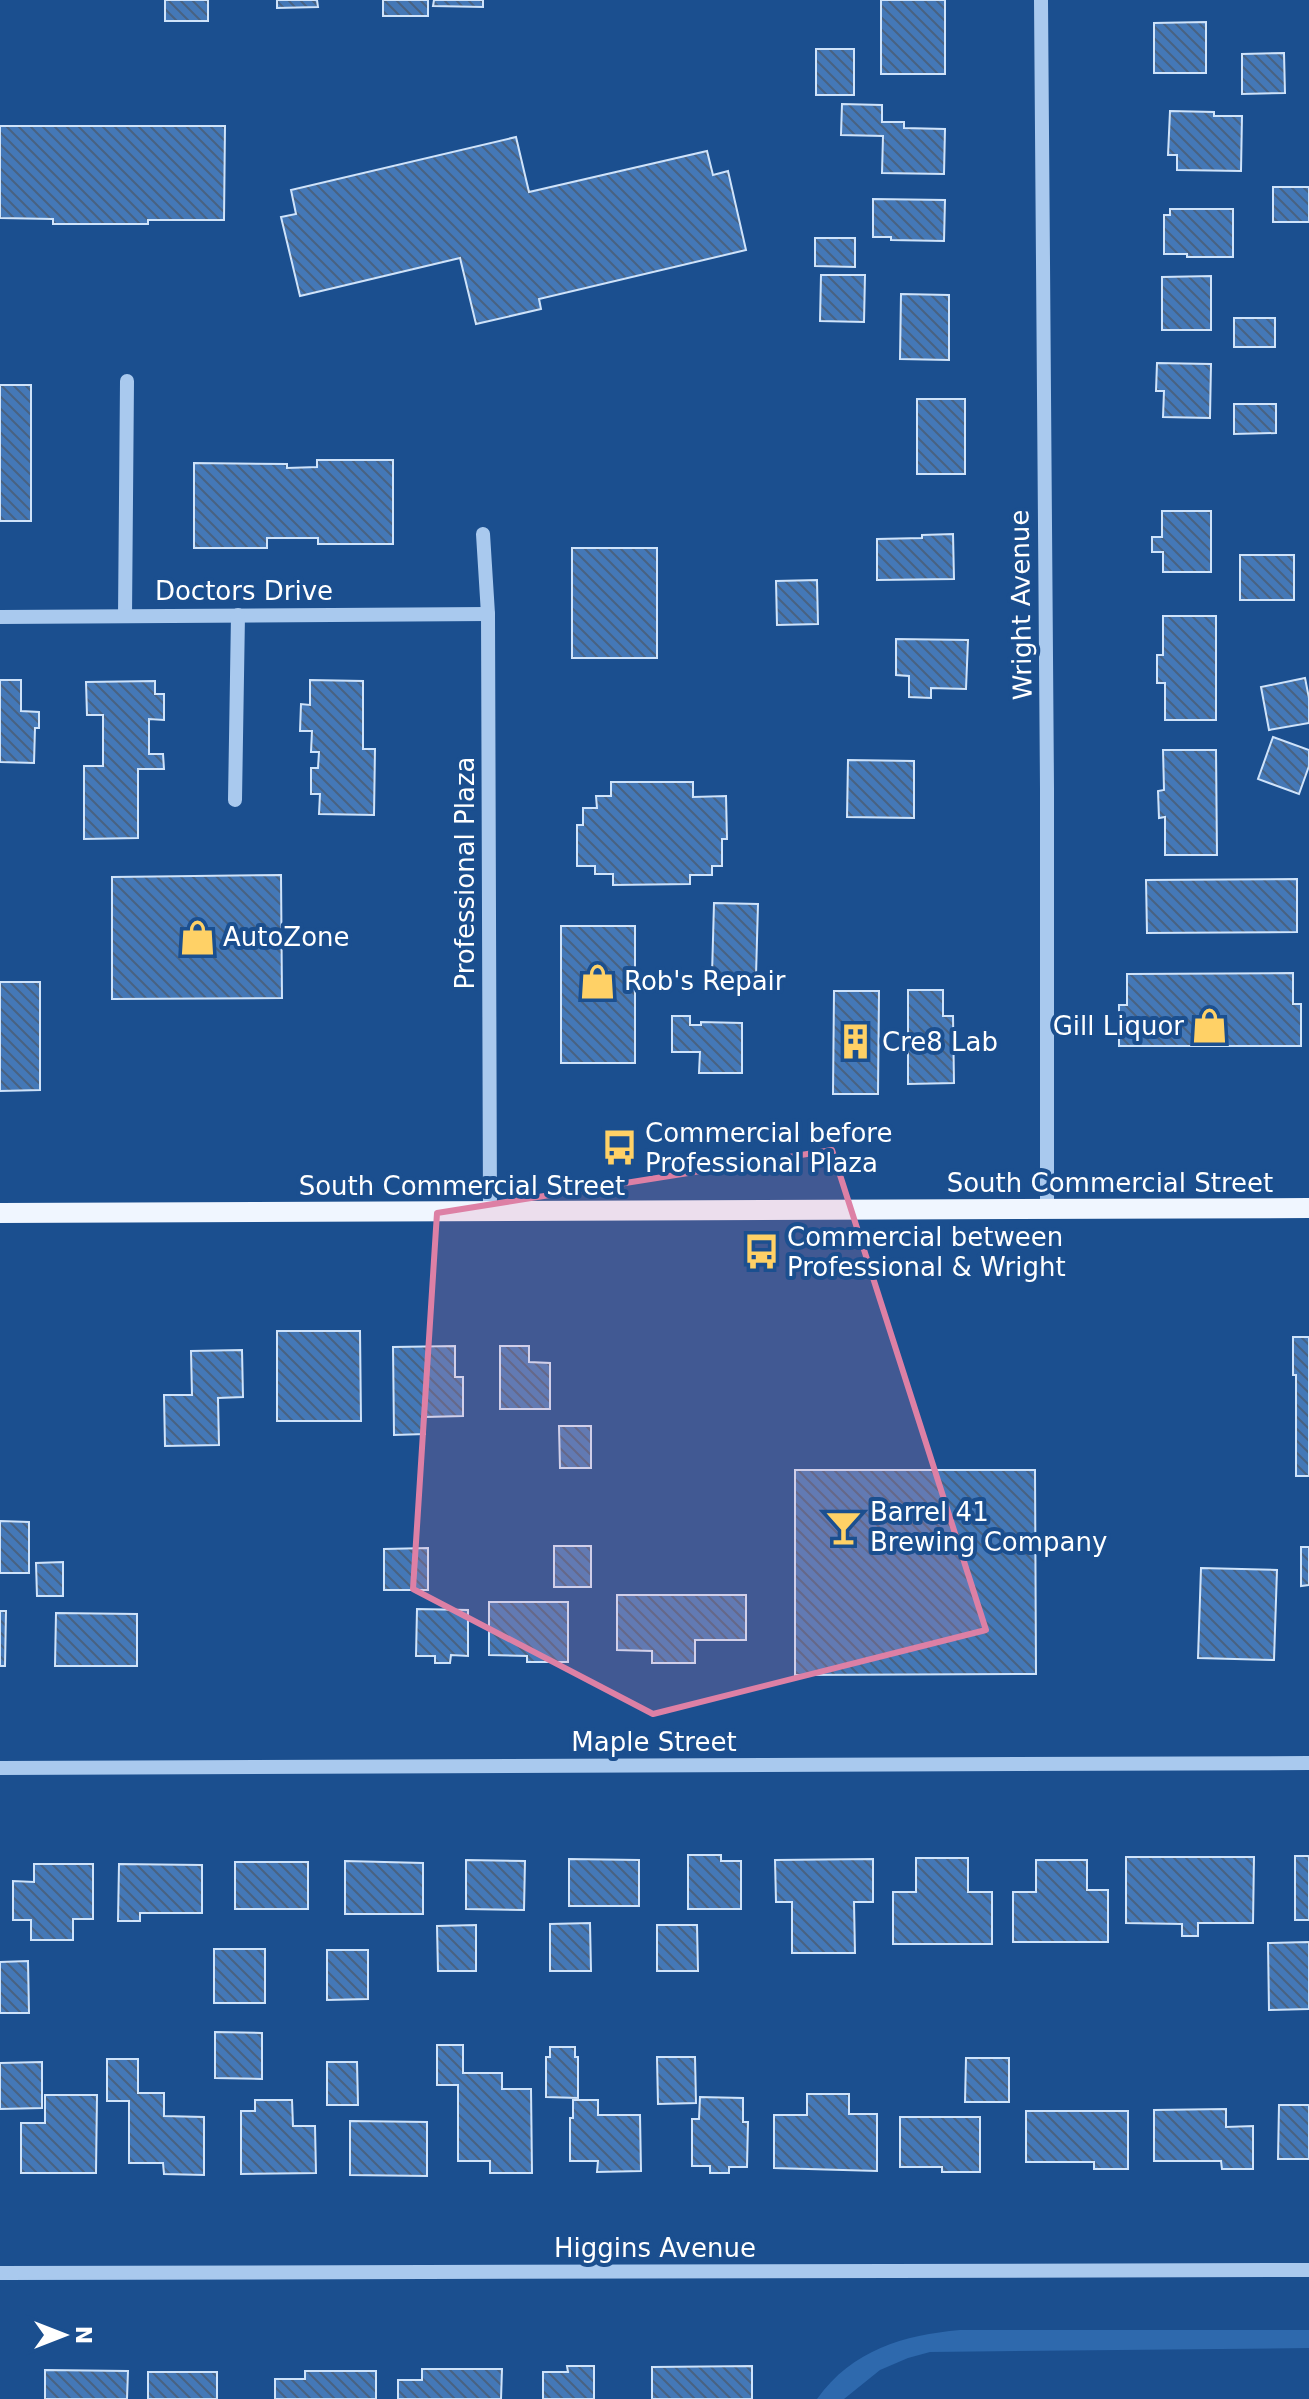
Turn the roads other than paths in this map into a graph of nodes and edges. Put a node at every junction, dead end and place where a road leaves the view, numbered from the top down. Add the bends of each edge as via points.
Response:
1 (1041, 0) edge
2 (127, 381) dead end
3 (483, 534) dead end
4 (488, 614) junction
5 (238, 615) junction
6 (125, 616) junction
7 (0, 617) edge
8 (235, 800) dead end
9 (1309, 1208) edge
10 (1047, 1210) junction
11 (490, 1212) junction
12 (0, 1213) edge
13 (1309, 1763) edge
14 (0, 1768) edge
15 (1309, 2270) edge
16 (0, 2273) edge

1 - 10 street, Wright Avenue
2 - 6 street
3 - 4 street, Professional Plaza
4 - 5 street, Doctors Drive
4 - 11 street, Professional Plaza
5 - 6 street, Doctors Drive
5 - 8 street
6 - 7 street, Doctors Drive
9 - 10 main road, South Commercial Street
10 - 11 main road, South Commercial Street
11 - 12 main road, South Commercial Street
13 - 14 street, Maple Street
15 - 16 street, Higgins Avenue

